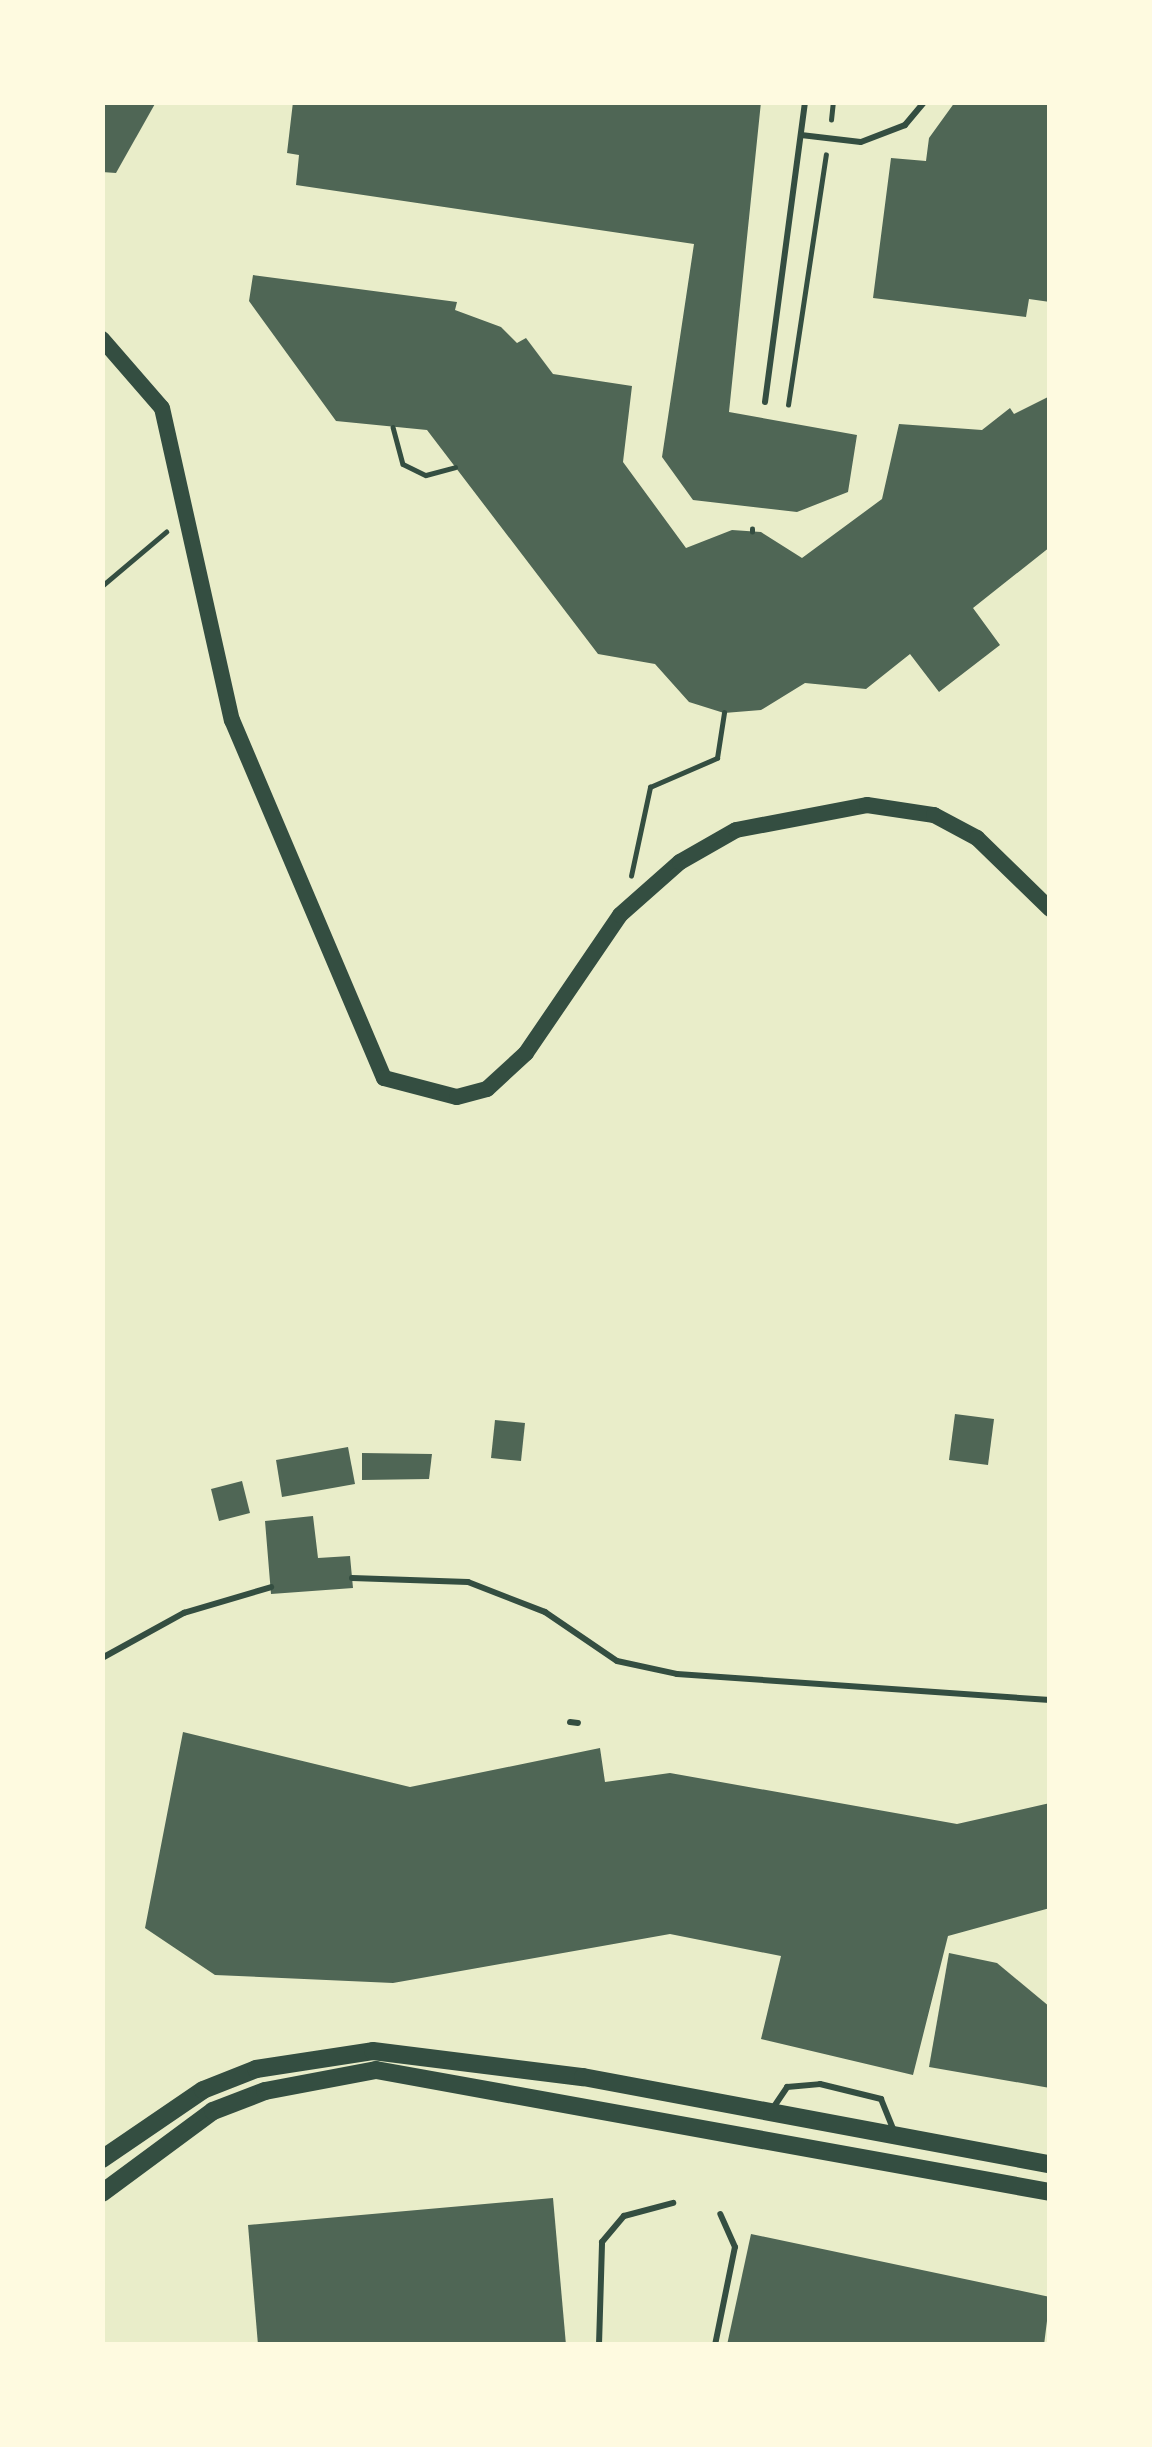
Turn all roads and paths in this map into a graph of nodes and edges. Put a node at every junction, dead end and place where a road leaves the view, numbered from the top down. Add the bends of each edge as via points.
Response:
1 (806, 102) edge
2 (833, 102) edge
3 (924, 102) edge
4 (801, 135) junction
5 (829, 138) junction
6 (102, 339) edge
7 (765, 402) dead end
8 (788, 405) dead end
9 (393, 427) dead end
10 (455, 467) dead end
11 (182, 523) dead end
12 (102, 586) edge
13 (724, 713) dead end
14 (629, 885) dead end
15 (1050, 909) edge
16 (352, 1578) dead end
17 (271, 1587) dead end
18 (102, 1658) edge
19 (1050, 1700) edge
20 (256, 2069) junction
21 (583, 2077) junction
22 (203, 2090) junction
23 (265, 2091) junction
24 (579, 2102) junction
25 (213, 2111) junction
26 (770, 2114) junction
27 (892, 2137) junction
28 (102, 2159) edge
29 (1050, 2164) edge
30 (1050, 2192) edge
31 (102, 2193) edge
32 (673, 2203) dead end
33 (720, 2214) dead end
34 (599, 2345) edge
35 (716, 2345) edge

1 - 4 lane
2 - 5 path
3 - 5 lane via 884,134
4 - 5 lane
4 - 7 lane
5 - 8 path
6 - 15 street via 161,408 232,720 384,1078 457,1097 487,1089 526,1052 620,915 680,862 736,830 867,806 934,815 977,838
9 - 10 path via 403,464 426,475
11 - 12 path
13 - 14 path via 717,758 650,787
16 - 19 lane via 468,1582 545,1612 617,1661 677,1674
17 - 18 lane via 184,1613
20 - 21 main road via 373,2051
20 - 22 main road
20 - 23 lane
21 - 24 main road
21 - 26 main road
22 - 25 lane
22 - 28 main road
23 - 24 main road via 376,2069
23 - 25 main road
24 - 30 main road
25 - 31 main road
26 - 27 main road
26 - 27 lane via 787,2087 844,2088 880,2099 891,2113
27 - 29 main road
32 - 34 lane via 624,2216 602,2242
33 - 35 lane via 735,2247

